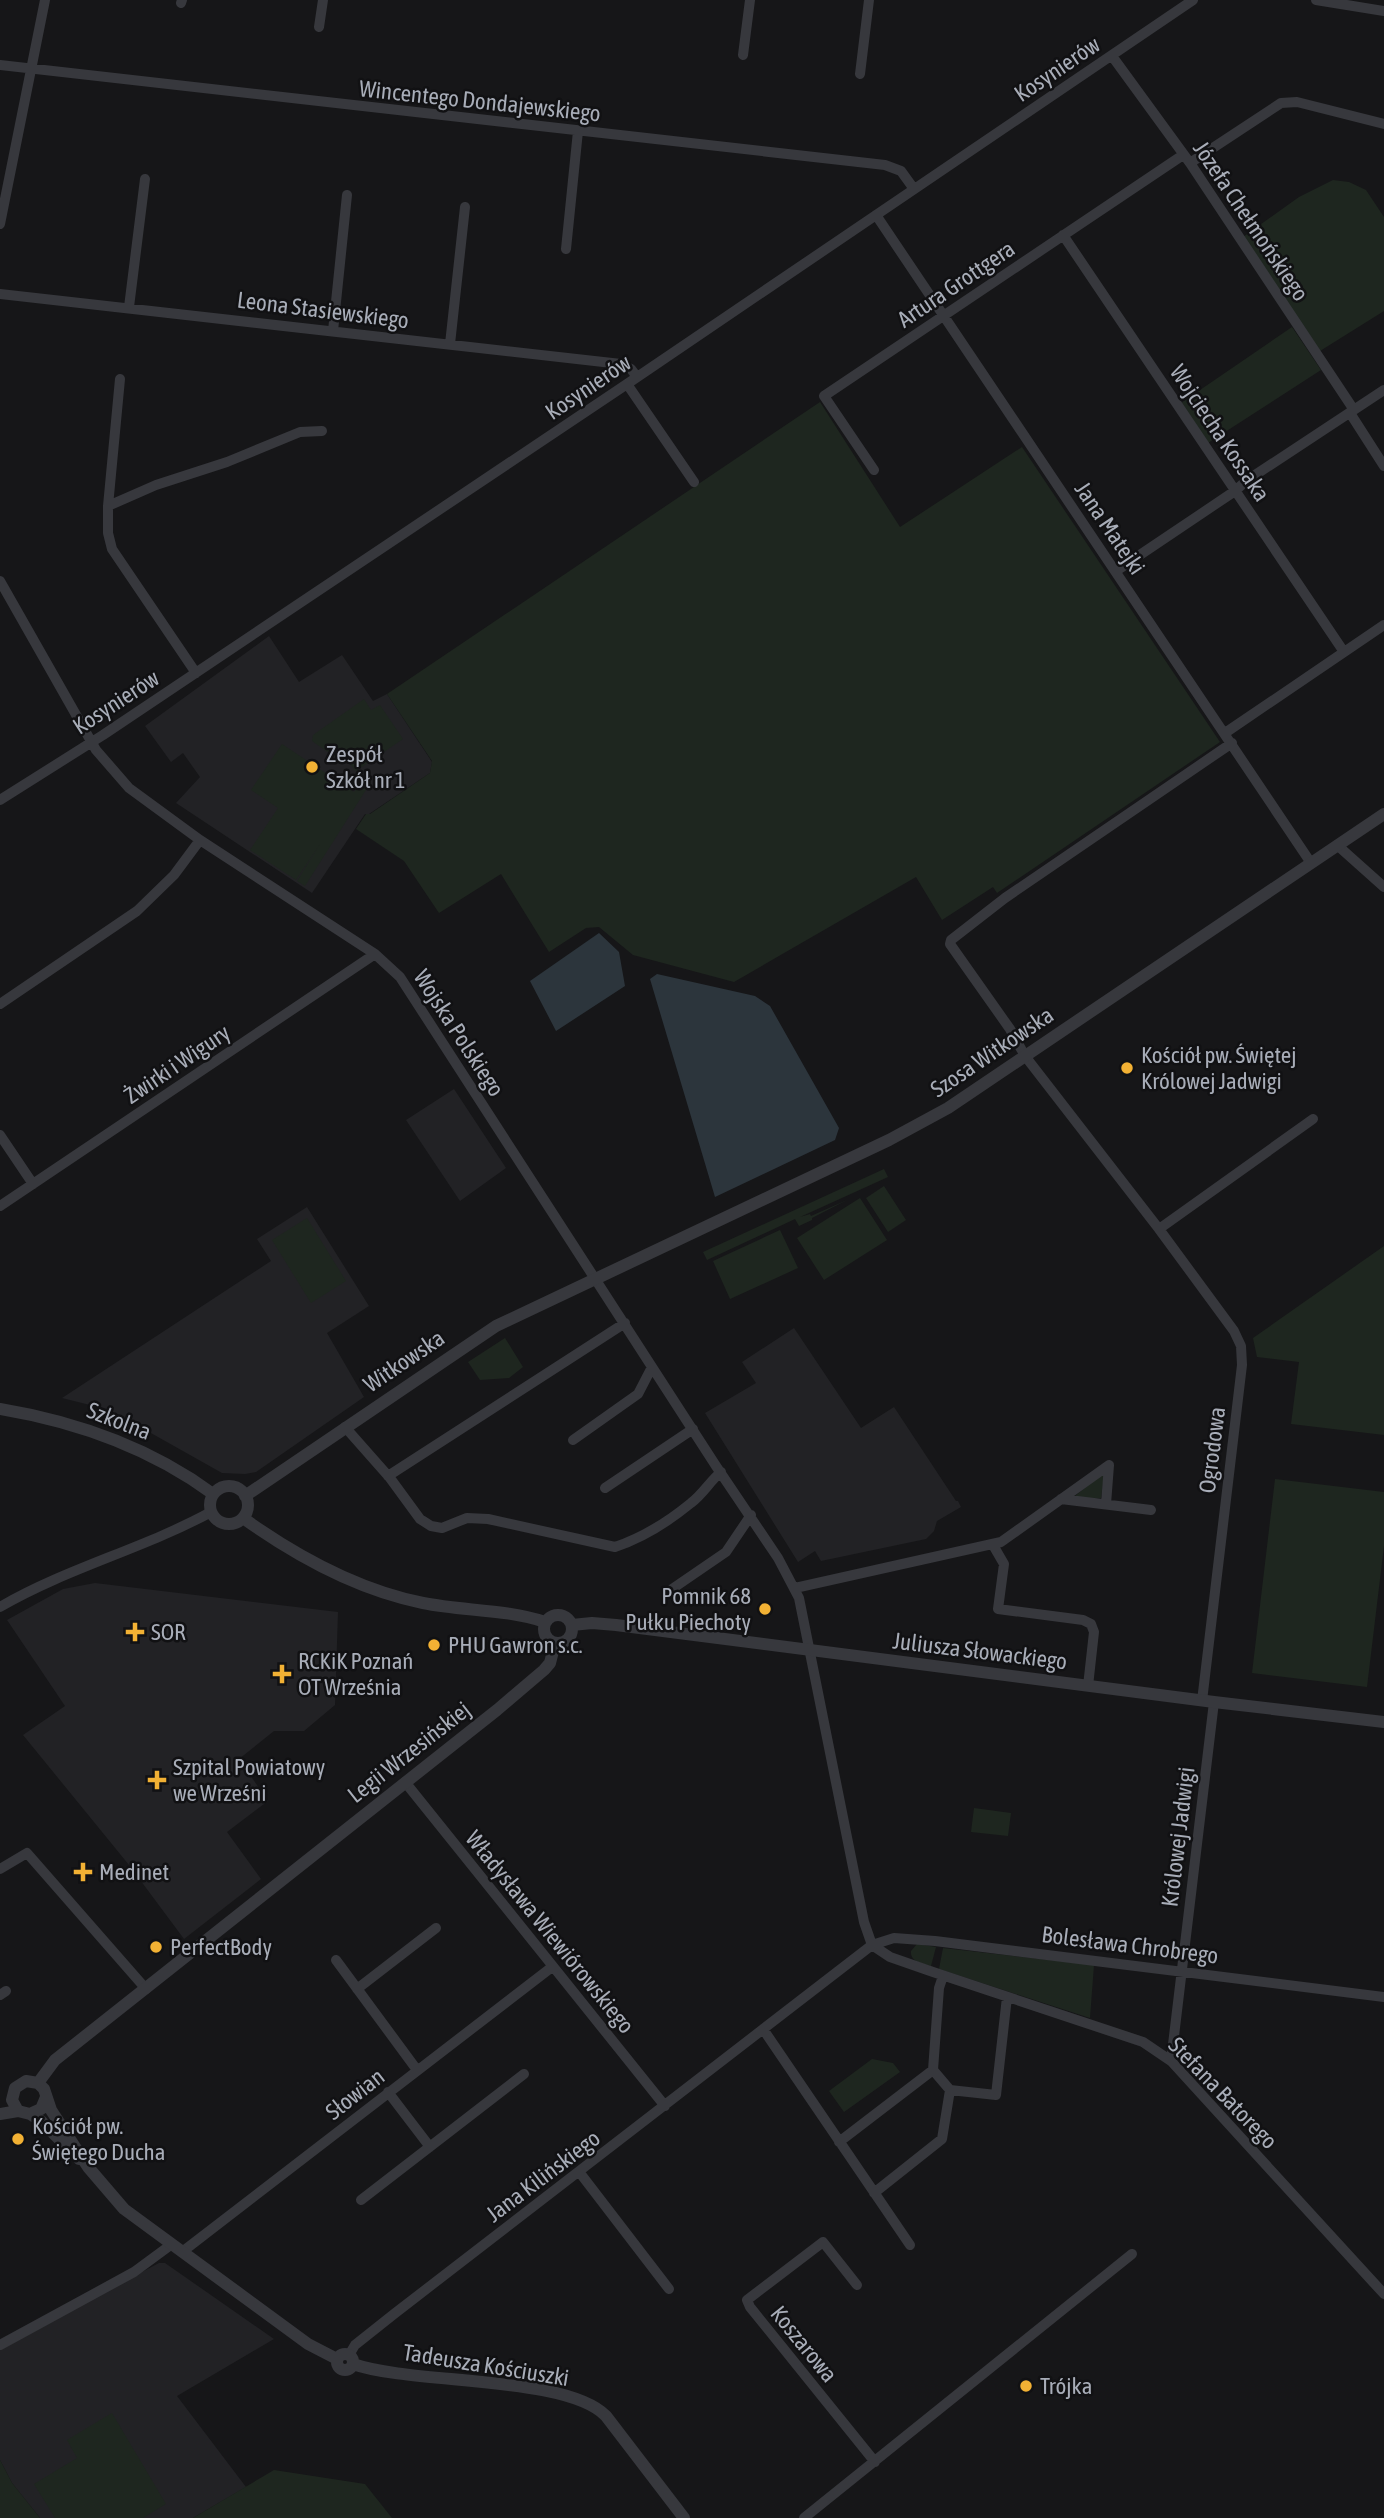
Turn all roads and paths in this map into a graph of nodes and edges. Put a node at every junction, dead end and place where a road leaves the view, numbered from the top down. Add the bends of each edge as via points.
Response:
1 (45, 0) edge
2 (323, 0) edge
3 (750, 0) edge
4 (869, 0) edge
5 (1193, 0) edge
6 (1316, 0) edge
7 (1384, 11) edge
8 (319, 27) dead end
9 (743, 55) dead end
10 (1112, 56) junction
11 (0, 65) edge
12 (32, 70) junction
13 (860, 74) dead end
14 (1384, 124) edge
15 (578, 131) junction
16 (1186, 159) junction
17 (145, 179) dead end
18 (914, 189) junction
19 (347, 195) dead end
20 (465, 208) dead end
21 (876, 215) junction
22 (0, 224) edge
23 (1063, 235) junction
24 (566, 249) dead end
25 (0, 294) edge
26 (129, 307) junction
27 (944, 316) junction
28 (333, 331) junction
29 (450, 344) junction
30 (637, 377) junction
31 (120, 379) dead end
32 (627, 384) junction
33 (1384, 390) edge
34 (1352, 412) junction
35 (322, 431) dead end
36 (1384, 466) edge
37 (874, 470) dead end
38 (694, 482) dead end
39 (1235, 491) junction
40 (108, 506) junction
41 (1116, 571) junction
42 (0, 581) edge
43 (1384, 625) edge
44 (1344, 652) junction
45 (195, 673) junction
46 (1225, 733) junction
47 (92, 742) junction
48 (1232, 743) junction
49 (0, 800) edge
50 (1384, 814) edge
51 (200, 840) junction
52 (1337, 845) junction
53 (1311, 863) junction
54 (1384, 887) edge
55 (375, 954) junction
56 (0, 1004) edge
57 (1025, 1056) junction
58 (1313, 1119) dead end
59 (0, 1135) edge
60 (33, 1184) junction
61 (0, 1206) edge
62 (1159, 1229) junction
63 (596, 1278) junction
64 (625, 1323) junction
65 (652, 1367) junction
66 (0, 1409) edge
67 (345, 1427) junction
68 (693, 1429) junction
69 (573, 1440) dead end
70 (721, 1472) junction
71 (388, 1475) junction
72 (605, 1488) dead end
73 (213, 1494) junction
74 (245, 1496) junction
75 (1060, 1499) junction
76 (1106, 1504) junction
77 (1151, 1510) dead end
78 (211, 1512) junction
79 (751, 1515) junction
80 (243, 1518) junction
81 (993, 1545) junction
82 (795, 1588) junction
83 (672, 1589) dead end
84 (0, 1607) edge
85 (545, 1622) junction
86 (572, 1625) junction
87 (555, 1643) junction
88 (810, 1650) junction
89 (1088, 1686) junction
90 (1208, 1701) junction
91 (1384, 1722) edge
92 (405, 1782) junction
93 (0, 1869) edge
94 (436, 1928) dead end
95 (872, 1945) junction
96 (336, 1960) dead end
97 (552, 1967) junction
98 (1182, 1971) junction
99 (943, 1976) junction
100 (146, 1989) junction
101 (357, 1989) junction
102 (1007, 1997) junction
103 (1384, 1997) edge
104 (763, 2029) junction
105 (1171, 2061) junction
106 (417, 2070) junction
107 (933, 2070) junction
108 (524, 2074) dead end
109 (38, 2083) junction
110 (950, 2090) junction
111 (13, 2091) junction
112 (388, 2092) junction
113 (0, 2096) edge
114 (46, 2097) junction
115 (665, 2106) junction
116 (24, 2113) junction
117 (0, 2114) edge
118 (839, 2142) junction
119 (430, 2147) junction
120 (88, 2167) junction
121 (580, 2172) junction
122 (874, 2193) junction
123 (360, 2200) dead end
124 (911, 2245) dead end
125 (177, 2248) junction
126 (1132, 2254) dead end
127 (857, 2285) dead end
128 (668, 2289) dead end
129 (1384, 2294) edge
130 (0, 2345) edge
131 (347, 2359) junction
132 (875, 2462) junction
133 (684, 2518) edge
134 (804, 2518) edge

1 - 12 street
2 - 8 street
3 - 9 street
4 - 13 street
5 - 10 street, Kosynierów
6 - 7 street
10 - 16 street, Józefa Chełmońskiego
10 - 18 street, Kosynierów
11 - 12 street, Wincentego Dondajewskiego
12 - 15 street, Wincentego Dondajewskiego
12 - 22 street
14 - 16 street, Artura Grottgera via 1297,102 1281,103
15 - 18 street, Wincentego Dondajewskiego via 885,165 901,172
15 - 24 street
16 - 23 street, Artura Grottgera
16 - 34 street, Józefa Chełmońskiego
17 - 26 street
18 - 21 street, Kosynierów
19 - 28 street
20 - 29 street
21 - 27 street, Jana Matejki
21 - 30 street, Kosynierów
23 - 27 street, Artura Grottgera
23 - 39 street, Wojciecha Kossaka
25 - 26 street, Leona Stasiewskiego
26 - 28 street, Leona Stasiewskiego
27 - 37 street, Artura Grottgera via 824,397
27 - 41 street, Jana Matejki
28 - 29 street, Leona Stasiewskiego
29 - 30 street, Leona Stasiewskiego via 621,364
30 - 32 street, Kosynierów
31 - 40 street
32 - 38 street
32 - 45 street, Kosynierów
33 - 34 street
34 - 36 street, Józefa Chełmońskiego
34 - 39 street
35 - 40 street via 300,432
39 - 41 street
39 - 44 street, Wojciecha Kossaka
40 - 45 street via 112,549
41 - 46 street, Jana Matejki
42 - 47 street, Wojska Polskiego
43 - 44 street
44 - 46 street
45 - 47 street, Kosynierów
46 - 48 street, Jana Matejki
47 - 49 street, Kosynierów
47 - 51 street, Wojska Polskiego via 129,788
48 - 53 street, Jana Matejki
48 - 57 street, Ogrodowa via 1016,890 951,940
50 - 52 street, Szosa Witkowska
51 - 55 street, Wojska Polskiego
51 - 56 street via 174,875 137,911
52 - 53 street, Szosa Witkowska
52 - 54 street
53 - 57 street, Szosa Witkowska
55 - 60 street, Żwirki i Wigury
55 - 63 street, Wojska Polskiego via 400,977
57 - 62 street, Ogrodowa
57 - 63 street, Szosa Witkowska via 948,1108 889,1140
58 - 62 street
59 - 60 street
60 - 61 street, Żwirki i Wigury
62 - 90 street, Ogrodowa via 1239,1338 1242,1353
63 - 64 street, Wojska Polskiego
63 - 67 street, Witkowska via 496,1326
64 - 65 street, Wojska Polskiego
64 - 71 street
65 - 68 street, Wojska Polskiego
65 - 69 street via 638,1394
66 - 73 street, Szkolna via 114,1438
67 - 71 street
67 - 74 street, Witkowska
68 - 70 street, Wojska Polskiego
68 - 72 street
70 - 71 street via 690,1504 635,1541 615,1547 488,1519 467,1518 442,1528 431,1526 415,1513
70 - 79 street, Wojska Polskiego
73 - 74 street via 230,1486
73 - 78 street
74 - 80 street
75 - 76 street
75 - 76 street via 1109,1465
75 - 81 street
76 - 77 street
78 - 80 street via 225,1524
78 - 84 street
79 - 82 street, Wojska Polskiego
79 - 83 street via 726,1552
80 - 85 street via 338,1575 385,1593
81 - 82 street
81 - 89 street via 1004,1564 998,1609 1091,1624
82 - 88 street, Wojska Polskiego
85 - 86 street via 560,1615
85 - 87 street via 545,1635
86 - 87 street via 568,1639
86 - 88 street, Juliusza Słowackiego via 617,1625
87 - 92 street, Legii Wrzesińskiej via 544,1670
88 - 89 street, Juliusza Słowackiego
88 - 95 street, Wojska Polskiego
89 - 90 street, Juliusza Słowackiego
90 - 91 street, Juliusza Słowackiego
90 - 98 street, Królowej Jadwigi
92 - 97 street, Władysława Wiewiórowskiego
92 - 100 street, Legii Wrzesińskiej
93 - 100 street via 27,1853
94 - 101 street
95 - 98 street, Bolesława Chrobrego via 894,1938 935,1941
95 - 99 street, Stefana Batorego via 890,1957
95 - 104 street, Jana Kilińskiego
96 - 101 street
97 - 106 street, Słowian
97 - 115 street, Władysława Wiewiórowskiego
98 - 103 street, Bolesława Chrobrego
98 - 105 street, Królowej Jadwigi
99 - 102 street, Stefana Batorego
99 - 107 street
100 - 109 street, Legii Wrzesińskiej via 55,2060
101 - 106 street
102 - 105 street, Stefana Batorego via 1143,2042
102 - 110 street via 996,2095
104 - 115 street, Jana Kilińskiego
104 - 118 street
105 - 129 street, Stefana Batorego
106 - 112 street, Słowian
107 - 110 street
107 - 118 street
108 - 119 street
109 - 111 street via 22,2082
109 - 114 street
110 - 122 street via 942,2139
111 - 113 street
111 - 116 street via 13,2104
112 - 119 street
112 - 125 street, Słowian
114 - 116 street via 41,2109
114 - 120 street, Tadeusza Kościuszki
115 - 121 street, Jana Kilińskiego
116 - 117 street
116 - 120 street, Tadeusza Kościuszki via 41,2122
118 - 122 street
119 - 123 street
120 - 125 street, Tadeusza Kościuszki via 124,2208
121 - 128 street
121 - 131 street, Jana Kilińskiego via 355,2345
122 - 124 street
125 - 130 street, Słowian
125 - 131 street, Tadeusza Kościuszki via 308,2344
126 - 132 street
127 - 132 street, Koszarowa via 823,2242 747,2300
131 - 133 street, Tadeusza Kościuszki via 422,2376 544,2390 594,2407 606,2416
132 - 134 street

